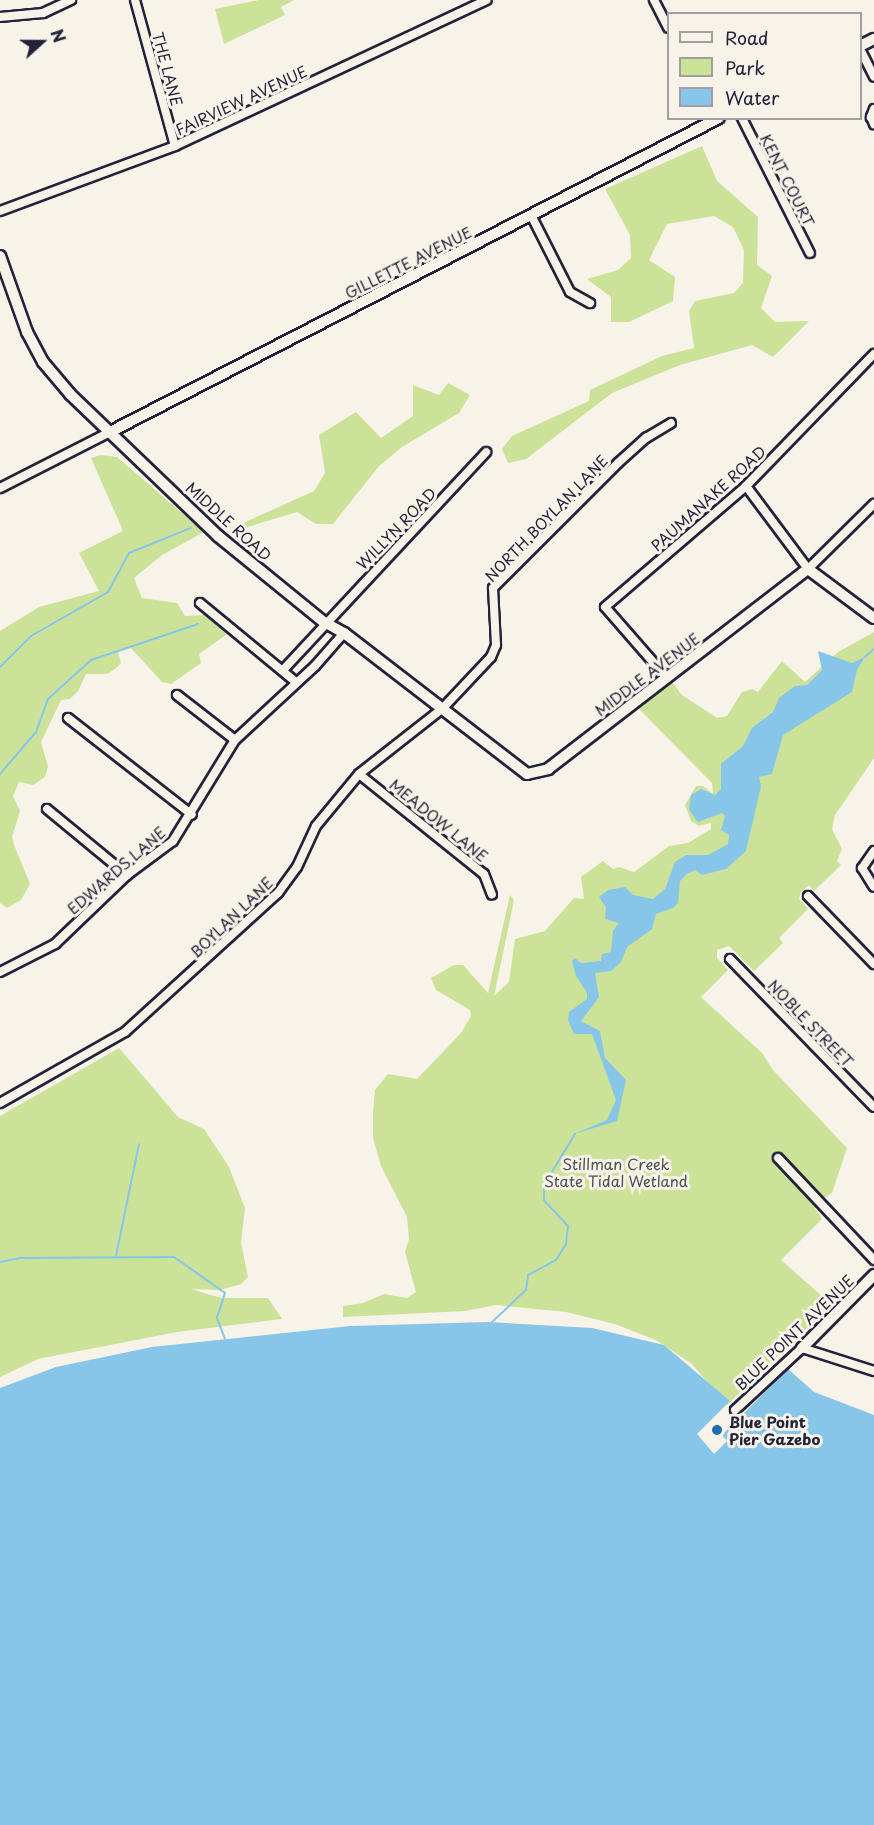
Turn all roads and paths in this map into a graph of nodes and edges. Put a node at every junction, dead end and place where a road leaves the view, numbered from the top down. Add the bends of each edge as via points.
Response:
1 (71, 0) edge
2 (135, 0) edge
3 (488, 0) edge
4 (654, 0) edge
5 (0, 17) edge
6 (667, 24) edge
7 (862, 49) edge
8 (874, 77) edge
9 (874, 109) edge
10 (715, 120) edge
11 (743, 120) edge
12 (874, 124) edge
13 (175, 146) junction
14 (0, 211) edge
15 (531, 216) junction
16 (810, 253) dead end
17 (0, 256) edge
18 (590, 303) dead end
19 (874, 354) edge
20 (671, 423) dead end
21 (110, 432) junction
22 (486, 452) dead end
23 (746, 486) junction
24 (0, 488) edge
25 (874, 504) edge
26 (808, 569) junction
27 (200, 603) dead end
28 (874, 618) edge
29 (324, 622) junction
30 (344, 633) junction
31 (283, 670) junction
32 (667, 678) junction
33 (296, 682) junction
34 (177, 695) dead end
35 (442, 709) junction
36 (68, 718) dead end
37 (235, 740) junction
38 (500, 755) joint
39 (359, 774) junction
40 (47, 809) dead end
41 (192, 815) junction
42 (874, 850) edge
43 (128, 875) junction
44 (874, 887) edge
45 (492, 895) dead end
46 (808, 896) dead end
47 (730, 958) dead end
48 (874, 964) edge
49 (0, 972) edge
50 (0, 1103) edge
51 (874, 1107) edge
52 (778, 1158) dead end
53 (874, 1260) edge
54 (874, 1275) edge
55 (802, 1348) junction
56 (874, 1371) edge
57 (735, 1410) dead end

1 - 5 street via 43,13
2 - 13 street, THE LANE
3 - 13 street, FAIRVIEW AVENUE
4 - 6 street
7 - 8 street
9 - 12 street
10 - 15 main road, GILLETTE AVENUE
11 - 16 street, KENT COURT
13 - 14 street, FAIRVIEW AVENUE
15 - 18 street via 570,292
15 - 21 main road, GILLETTE AVENUE
17 - 21 main road, MIDDLE ROAD via 27,332 43,362
19 - 23 street, PAUMANAKE ROAD
20 - 35 street, NORTH BOYLAN LANE via 645,438 618,463 493,588 496,645 491,657
21 - 24 street
21 - 29 main road, MIDDLE ROAD via 218,536
22 - 29 street, WILLYN ROAD
23 - 26 street
23 - 32 street, PAUMANAKE ROAD via 605,607
25 - 26 street
26 - 28 main road
26 - 32 main road, MIDDLE AVENUE
27 - 31 street
29 - 30 main road, MIDDLE ROAD
29 - 31 street, WILLYN ROAD
30 - 33 street, EDWARDS LANE
30 - 35 main road, MIDDLE ROAD
31 - 33 street
32 - 38 main road, MIDDLE AVENUE via 539,773 527,774
33 - 37 street, EDWARDS LANE
34 - 37 street
35 - 38 main road, MIDDLE ROAD
35 - 39 street, BOYLAN LANE
36 - 41 street
37 - 41 street, EDWARDS LANE via 205,786
39 - 45 street, MEADOW LANE via 484,874
39 - 50 street, BOYLAN LANE via 316,826 280,891 248,923 125,1032
40 - 43 street
41 - 43 street, EDWARDS LANE via 172,841
42 - 44 street via 862,868
43 - 49 street, EDWARDS LANE via 55,944
46 - 48 street
47 - 51 street, NOBLE STREET
52 - 53 street
54 - 55 main road, BLUE POINT AVENUE
55 - 56 street
55 - 57 street, BLUE POINT AVENUE

